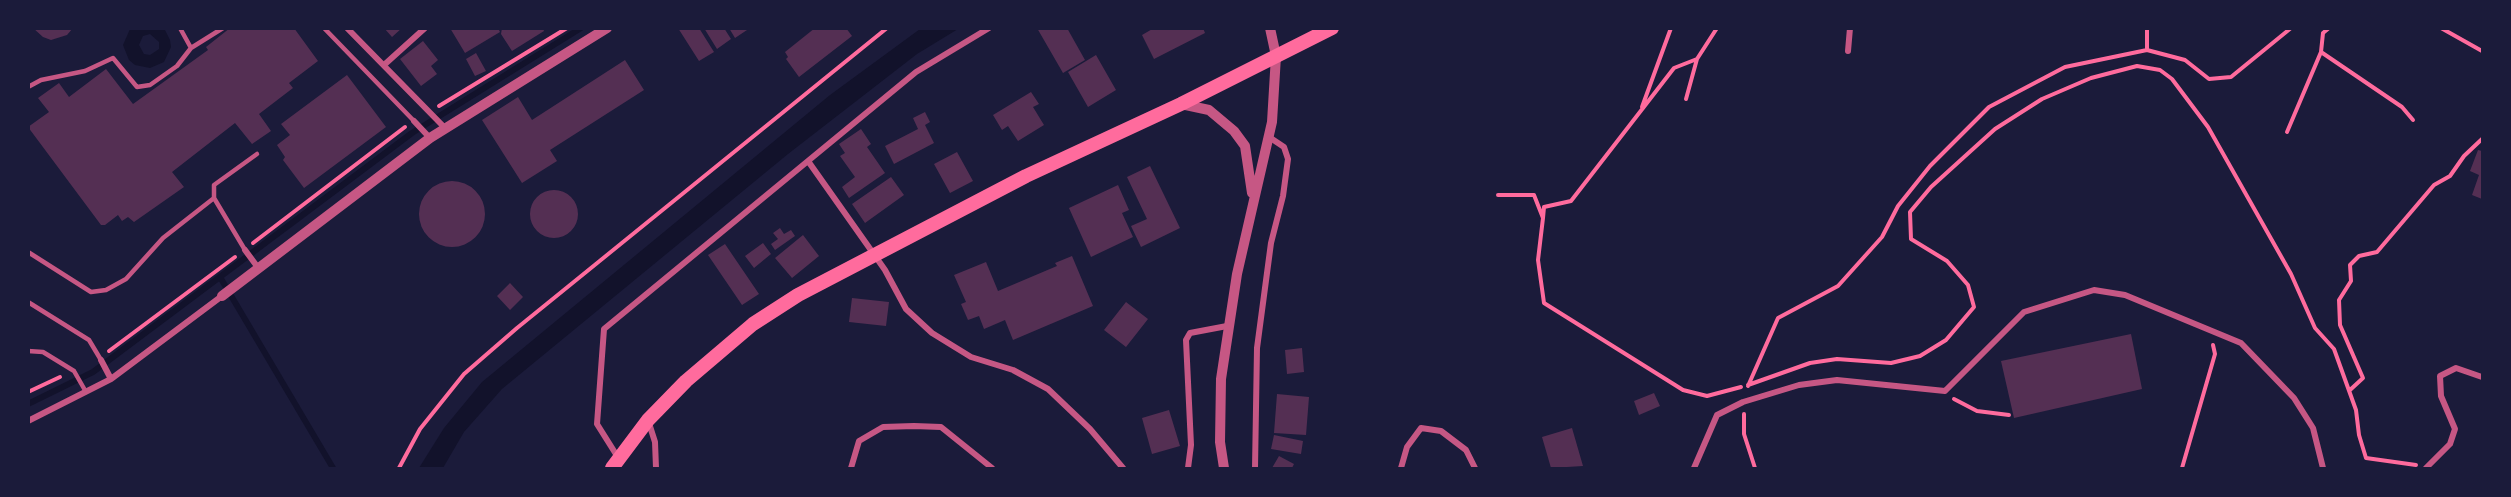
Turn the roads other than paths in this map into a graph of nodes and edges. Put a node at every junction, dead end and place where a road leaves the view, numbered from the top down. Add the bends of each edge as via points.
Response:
1 (180, 28) edge
2 (223, 28) edge
3 (324, 28) edge
4 (347, 28) edge
5 (425, 28) edge
6 (607, 28) edge
7 (989, 28) edge
8 (1270, 28) edge
9 (1332, 28) edge
10 (1850, 28) edge
11 (190, 48) junction
12 (1848, 51) dead end
13 (1276, 56) junction
14 (384, 65) junction
15 (28, 87) edge
16 (1181, 104) junction
17 (414, 122) joint
18 (442, 125) junction
19 (427, 135) junction
20 (1269, 137) junction
21 (257, 154) dead end
22 (808, 161) junction
23 (214, 198) junction
24 (1252, 206) junction
25 (246, 251) joint
26 (28, 252) edge
27 (873, 255) junction
28 (256, 265) junction
29 (222, 296) joint
30 (28, 302) edge
31 (1227, 326) junction
32 (28, 351) edge
33 (100, 359) joint
34 (2482, 377) edge
35 (111, 379) junction
36 (86, 392) junction
37 (648, 420) junction
38 (28, 421) edge
39 (616, 464) edge
40 (2428, 467) edge
41 (656, 468) edge
42 (851, 468) edge
43 (992, 468) edge
44 (1123, 468) edge
45 (1188, 468) edge
46 (1224, 468) edge
47 (1256, 468) edge
48 (1401, 468) edge
49 (1475, 468) edge
50 (1694, 468) edge
51 (2323, 468) edge

1 - 11 lane
2 - 11 lane
3 - 17 lane
4 - 14 street
5 - 14 street
6 - 18 street
7 - 22 street via 916,72
8 - 13 street
9 - 13 main road
10 - 12 street
11 - 15 lane via 177,66 150,85 137,87 113,58 86,71 41,80
13 - 16 main road
13 - 20 street via 1277,82
14 - 18 street
16 - 24 street via 1209,110 1222,118 1245,146 1251,170
16 - 27 main road via 1026,176
17 - 19 street
18 - 19 street
19 - 28 street
20 - 24 street
20 - 47 street via 1284,147 1288,159 1271,243 1257,348
21 - 23 lane via 214,184
22 - 27 street
22 - 39 street via 604,329 597,424
23 - 25 lane
23 - 26 lane via 163,238 126,279 106,290 91,292
24 - 31 street
25 - 28 street
27 - 37 main road via 753,324 711,357
27 - 44 street via 906,309 932,333 971,357 1013,370 1048,389
28 - 29 street
29 - 35 street
30 - 33 lane via 89,340
31 - 45 street via 1190,333 1186,340 1191,433
31 - 46 street via 1221,378 1220,442
32 - 36 lane via 43,352 75,372
33 - 35 street
34 - 40 street via 2456,368 2440,376 2441,396 2455,429 2450,444
35 - 36 street
36 - 38 street
37 - 39 main road
37 - 41 street via 655,442
42 - 43 street via 859,441 883,427 914,426 941,427
48 - 49 street via 1407,447 1421,428 1441,431 1466,450
50 - 51 street via 1717,415 1743,402 1799,385 1837,380 1945,391 2024,312 2094,290 2125,296 2241,343 2294,398 2313,428

